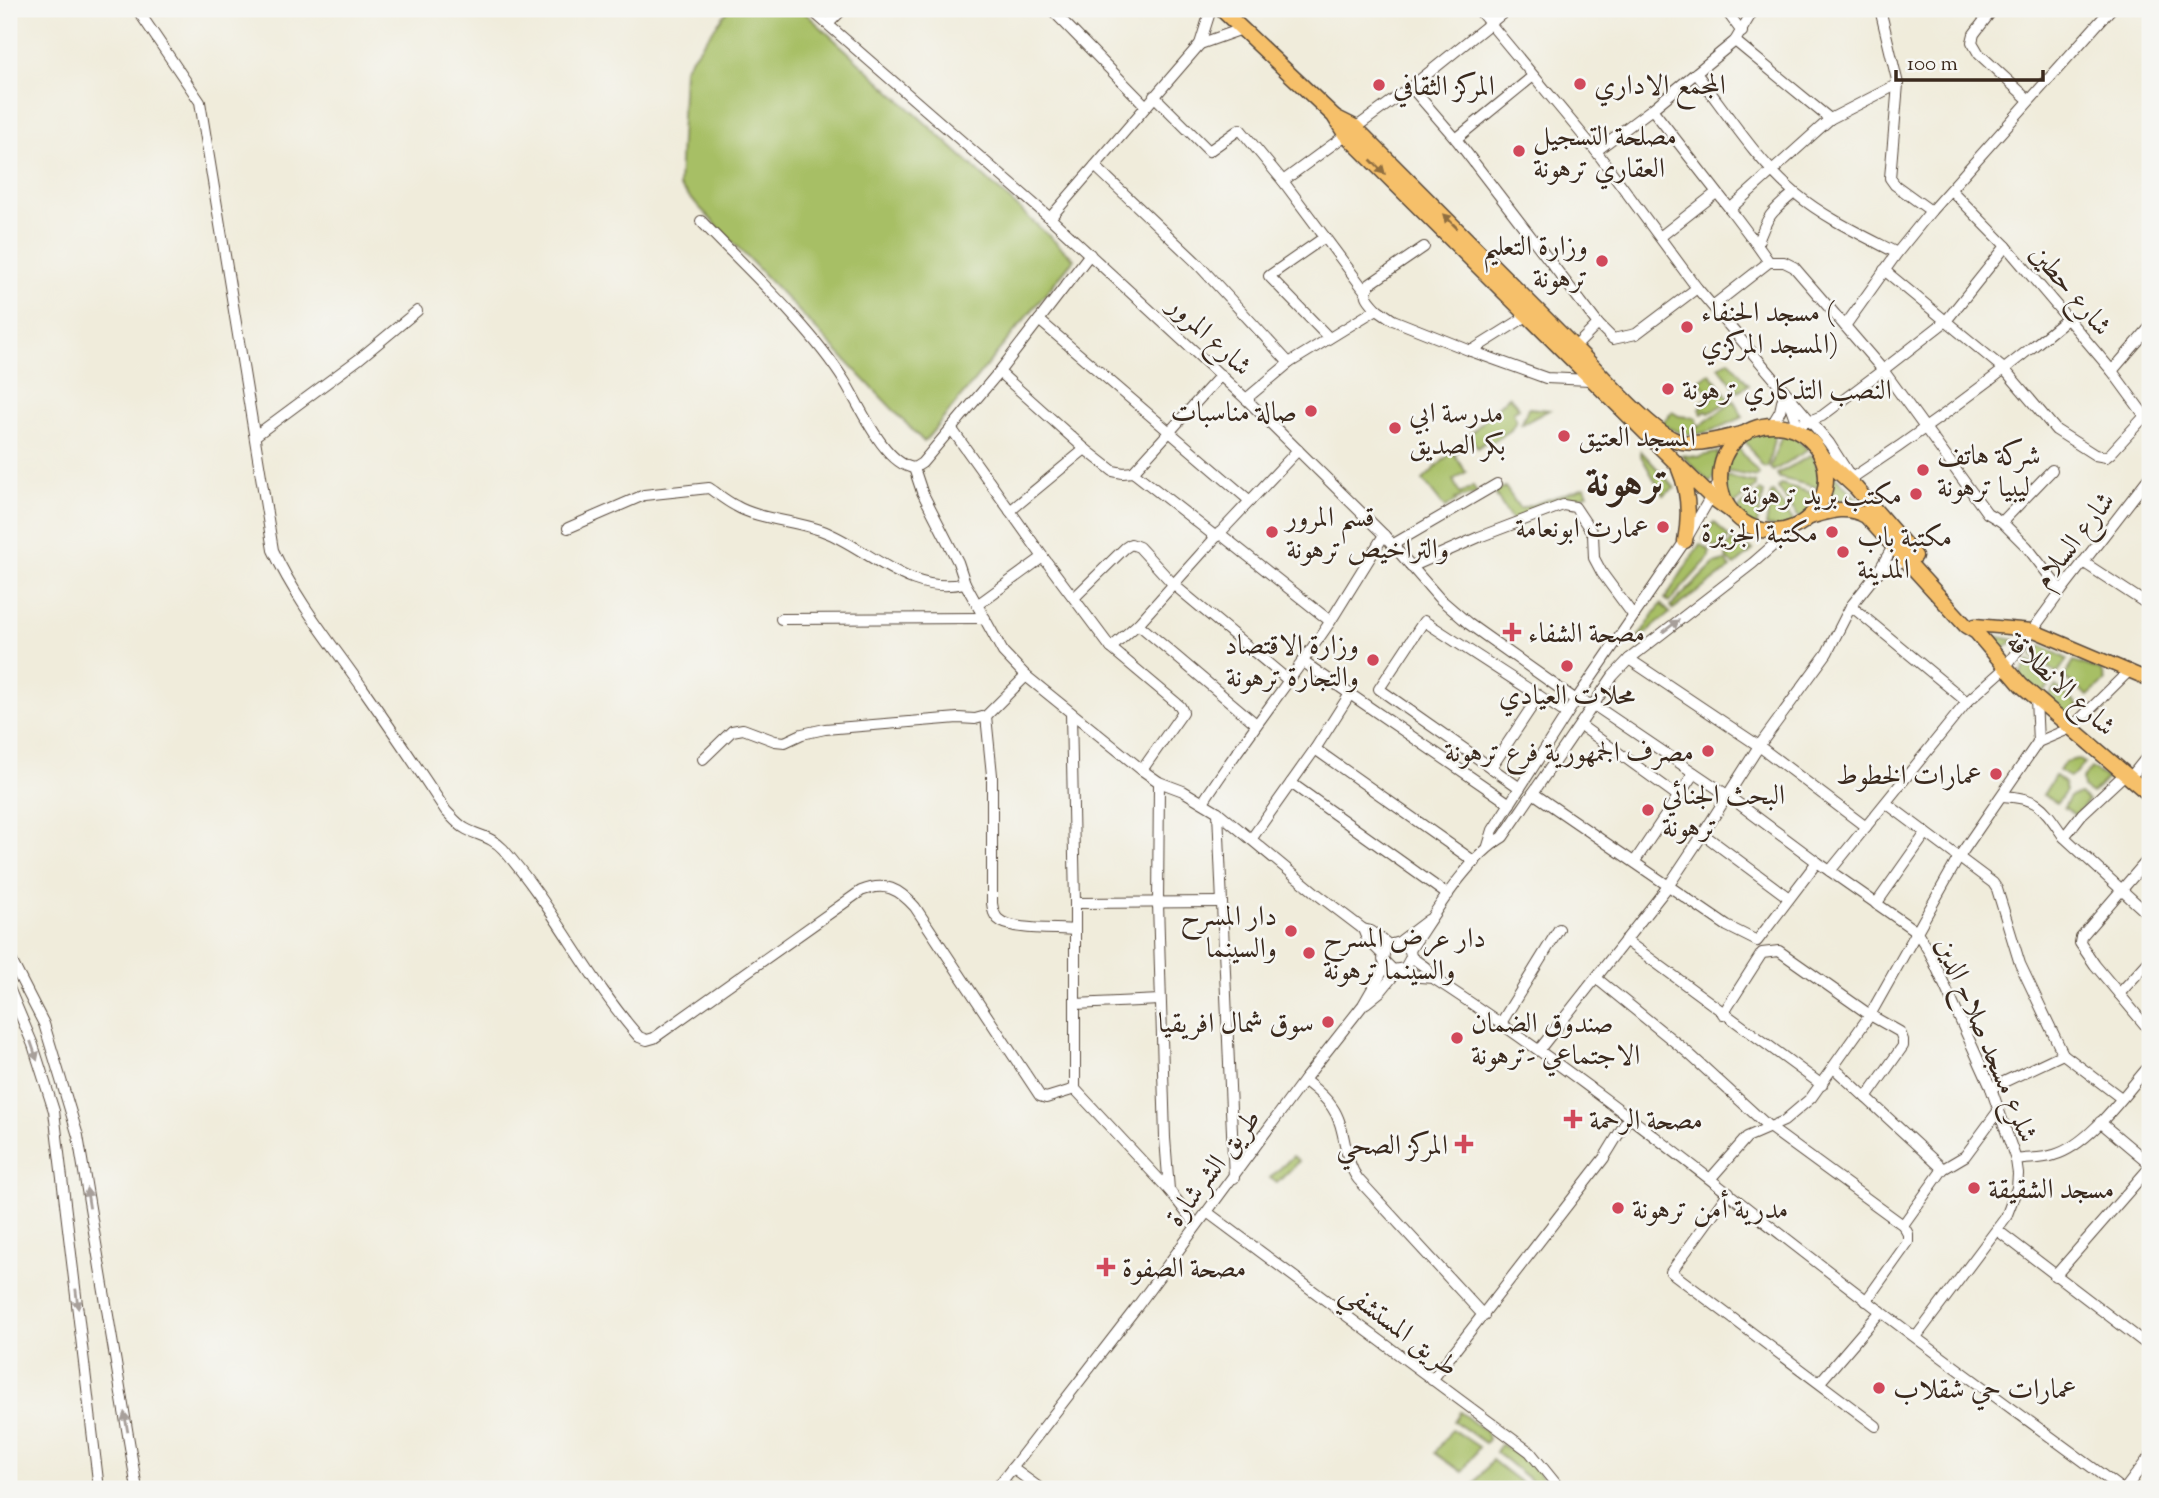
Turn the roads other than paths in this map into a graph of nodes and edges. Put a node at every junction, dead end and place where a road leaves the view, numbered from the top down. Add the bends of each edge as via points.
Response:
1 (137, 9) edge
2 (810, 9) edge
3 (843, 9) edge
4 (1051, 9) edge
5 (1211, 9) edge
6 (1221, 9) edge
7 (1478, 9) edge
8 (1508, 9) edge
9 (1725, 9) edge
10 (1754, 9) edge
11 (1880, 9) edge
12 (1993, 9) edge
13 (2111, 9) edge
14 (828, 24) junction
15 (1490, 24) junction
16 (1242, 29) junction
17 (1739, 36) junction
18 (1200, 44) junction
19 (1696, 73) junction
20 (1532, 77) junction
21 (1898, 84) junction
22 (1411, 87) junction
23 (1154, 96) junction
24 (2029, 100) junction
25 (1146, 106) junction
26 (1652, 109) junction
27 (1830, 119) junction
28 (1350, 130) junction
29 (1456, 139) junction
30 (1596, 151) junction
31 (1095, 166) junction
32 (1772, 172) junction
33 (1283, 181) junction
34 (1951, 190) junction
35 (1794, 192) junction
36 (1716, 193) junction
37 (1730, 209) junction
38 (1931, 211) junction
39 (1050, 218) junction
40 (701, 221) dead end
41 (1325, 237) junction
42 (1660, 237) junction
43 (1757, 245) junction
44 (2006, 246) junction
45 (1424, 247) dead end
46 (1897, 253) junction
47 (1090, 254) junction
48 (1769, 262) junction
49 (1884, 270) junction
50 (1697, 288) junction
51 (1365, 291) junction
52 (1714, 305) junction
53 (1377, 309) junction
54 (417, 311) dead end
55 (1527, 316) junction
56 (2067, 319) junction
57 (1039, 320) junction
58 (1946, 321) junction
59 (1598, 324) junction
60 (1845, 326) junction
61 (2150, 327) edge
62 (1329, 338) junction
63 (1575, 347) junction
64 (1471, 351) junction
65 (1289, 363) junction
66 (1883, 370) junction
67 (2005, 370) junction
68 (2112, 370) junction
69 (999, 372) junction
70 (1221, 375) junction
71 (1590, 380) junction
72 (1784, 392) junction
73 (1246, 399) junction
74 (2147, 420) edge
75 (1774, 426) junction
76 (951, 428) junction
77 (1807, 429) junction
78 (1927, 429) junction
79 (1169, 433) junction
80 (1746, 433) junction
81 (255, 436) junction
82 (1085, 449) junction
83 (1298, 450) junction
84 (1821, 456) junction
85 (1676, 464) junction
86 (915, 468) junction
87 (2052, 470) dead end
88 (1133, 472) junction
89 (2150, 476) edge
90 (1720, 481) junction
91 (1854, 483) junction
92 (1497, 484) dead end
93 (1711, 498) junction
94 (1250, 501) junction
95 (1010, 511) junction
96 (1731, 511) junction
97 (1810, 517) junction
98 (2002, 522) junction
99 (568, 528) dead end
100 (1793, 528) junction
101 (1218, 535) junction
102 (1384, 535) junction
103 (1685, 541) junction
104 (1392, 545) junction
105 (1894, 545) junction
106 (1042, 557) junction
107 (1906, 559) junction
108 (2083, 562) junction
109 (1411, 567) junction
110 (1878, 572) junction
111 (965, 583) junction
112 (1174, 584) junction
113 (2061, 591) junction
114 (1074, 598) junction
115 (978, 605) junction
116 (1851, 606) junction
117 (2150, 606) edge
118 (1633, 615) junction
119 (985, 618) junction
120 (781, 619) dead end
121 (1330, 621) junction
122 (1138, 624) junction
123 (1975, 629) junction
124 (2032, 630) junction
125 (1111, 648) junction
126 (1629, 659) junction
127 (1301, 661) junction
128 (2004, 669) junction
129 (2130, 670) junction
130 (1026, 676) junction
131 (1288, 680) junction
132 (2150, 680) edge
133 (1350, 694) junction
134 (1539, 696) junction
135 (2036, 699) junction
136 (1576, 700) junction
137 (1967, 702) junction
138 (1594, 705) junction
139 (1071, 713) junction
140 (1567, 714) junction
141 (986, 716) junction
142 (1255, 723) junction
143 (1580, 725) junction
144 (2071, 728) junction
145 (2038, 742) junction
146 (1759, 746) junction
147 (1315, 750) junction
148 (2150, 753) edge
149 (703, 759) dead end
150 (1491, 768) junction
151 (1142, 770) junction
152 (1694, 773) junction
153 (2127, 776) junction
154 (1159, 782) junction
155 (1291, 783) junction
156 (1520, 788) junction
157 (1533, 793) junction
158 (2150, 794) edge
159 (1727, 795) junction
160 (1678, 796) junction
161 (2002, 796) junction
162 (1203, 802) junction
163 (1886, 803) junction
164 (1510, 804) junction
165 (1218, 811) junction
166 (1866, 827) junction
167 (1926, 833) junction
168 (1703, 834) junction
169 (2064, 837) junction
170 (1252, 838) junction
171 (1488, 846) junction
172 (1959, 857) junction
173 (2150, 857) edge
174 (1475, 862) junction
175 (1634, 862) junction
176 (1816, 862) junction
177 (1830, 871) junction
178 (1669, 884) junction
179 (2121, 890) junction
180 (1448, 895) junction
181 (1789, 898) junction
182 (1221, 902) junction
183 (1075, 903) junction
184 (1158, 903) junction
185 (1876, 904) junction
186 (2150, 916) edge
187 (1428, 920) junction
188 (1363, 929) junction
189 (1559, 929) dead end
190 (1075, 930) junction
191 (1917, 932) junction
192 (1625, 940) junction
193 (1394, 943) junction
194 (1410, 953) junction
195 (9, 957) edge
196 (1384, 960) junction
197 (2150, 960) edge
198 (1400, 970) junction
199 (1433, 978) junction
200 (1596, 978) junction
201 (9, 988) edge
202 (2119, 995) junction
203 (1160, 1000) junction
204 (1075, 1004) junction
205 (1363, 1005) junction
206 (1723, 1014) junction
207 (1870, 1015) junction
208 (1501, 1023) junction
209 (2150, 1031) edge
210 (1539, 1050) junction
211 (2063, 1054) junction
212 (2150, 1065) edge
213 (1834, 1068) junction
214 (1304, 1080) junction
215 (1822, 1085) junction
216 (1991, 1088) junction
217 (1075, 1089) junction
218 (1866, 1098) junction
219 (2121, 1098) junction
220 (1999, 1110) junction
221 (1629, 1117) junction
222 (2100, 1122) junction
223 (1769, 1127) junction
224 (2016, 1160) junction
225 (2150, 1165) edge
226 (1942, 1169) junction
227 (1234, 1178) junction
228 (1711, 1178) junction
229 (1169, 1190) junction
230 (1729, 1192) junction
231 (1207, 1212) junction
232 (1903, 1224) junction
233 (1196, 1225) junction
234 (1997, 1230) junction
235 (2055, 1276) junction
236 (1866, 1301) junction
237 (1881, 1311) junction
238 (1484, 1316) junction
239 (1916, 1337) junction
240 (2150, 1347) edge
241 (1432, 1380) junction
242 (1820, 1382) junction
243 (1876, 1426) dead end
244 (2150, 1456) edge
245 (1012, 1468) junction
246 (999, 1485) edge
247 (99, 1489) edge
248 (137, 1489) edge
249 (1011, 1489) edge
250 (1041, 1489) edge
251 (1560, 1489) edge
252 (2123, 1489) edge

1 - 81 street via 200,103
2 - 14 street, شارع المرور
3 - 14 street
4 - 25 street
5 - 18 street
6 - 16 highway
7 - 15 street
8 - 15 street
9 - 17 street
10 - 17 street
11 - 21 street
12 - 24 street via 1972,42
13 - 24 street
14 - 39 street, شارع المرور
15 - 20 street
15 - 22 street
16 - 18 street
16 - 28 highway
17 - 19 street
17 - 27 street
18 - 23 street
19 - 26 street
19 - 32 street
20 - 29 street
20 - 30 street
21 - 27 street
21 - 38 street via 1890,178
22 - 28 street
22 - 29 street
23 - 25 street
23 - 33 street via 1209,151 1240,129
24 - 34 street
25 - 31 street
26 - 30 street
26 - 36 street
27 - 32 street
28 - 33 street
28 -> 55 highway
63 -> 28 highway
29 - 59 street
30 - 42 street
31 - 39 street
31 - 65 street via 1195,261
32 - 35 street
32 - 37 street
33 - 41 street
34 - 38 street
34 - 44 street, شارع حطين
35 - 43 street via 1769,215
35 - 46 street
36 - 37 street
36 - 42 street
37 - 43 street
38 - 46 street
39 - 47 street, شارع المرور
40 - 86 street via 823,353 845,381 875,435 891,453
41 - 51 street
41 - 62 street via 1269,276
42 - 50 street
43 - 48 street
44 - 56 street, شارع حطين
44 - 58 street
45 - 51 street
46 - 49 street
47 - 57 street
47 - 70 street, شارع المرور
48 - 52 street
48 - 60 street via 1784,262 1794,268
49 - 58 street
49 - 60 street
50 - 52 street
50 - 59 street via 1636,334 1613,339
51 - 53 street
52 - 72 street
53 - 62 street
53 - 64 street via 1393,320
54 - 81 street
55 - 64 street
55 - 71 highway
56 - 67 street
56 - 68 street, شارع حطين
57 - 69 street
57 - 79 street
58 - 66 street
58 - 67 street
59 - 63 street
60 - 66 street
61 - 68 street
62 - 65 street
63 - 80 highway via 1676,441
64 - 71 street via 1546,378
65 - 73 street
66 - 77 street
66 - 78 street
67 - 74 street via 2056,430 2095,455 2106,457
67 - 78 street
68 - 74 street, شارع حطين
69 - 76 street
69 - 82 street
70 - 73 street, شارع المرور
70 - 79 street
71 - 85 highway
72 - 75 street
72 - 77 street
73 - 83 street, شارع المرور
75 - 77 highway
75 - 80 highway
76 - 86 street
76 - 95 street
77 - 84 highway
77 - 91 street
78 - 91 street
78 - 98 street via 1987,513
79 - 88 street
79 - 94 street
80 - 90 highway via 1727,453
81 - 217 street via 273,550 304,608 446,811 462,827 500,846 639,1037 654,1038 861,891 883,886 894,888 915,907 1040,1096
82 - 88 street via 1113,471
82 - 95 street
83 - 94 street
83 - 102 street, شارع المرور
84 - 91 highway
84 - 97 highway via 1825,489
85 - 93 highway
85 - 103 highway via 1687,494
86 - 111 street
87 - 98 street
88 - 101 street
89 - 108 street, شارع السلام
90 - 93 street
90 - 96 highway
91 - 123 highway
92 - 104 street
93 - 96 highway
93 - 103 street
94 - 101 street
95 - 106 street
96 - 100 highway via 1756,528
97 - 100 highway
97 - 105 highway via 1835,509 1857,512
98 - 113 street
99 - 111 street via 644,495 709,488 737,507 828,533 893,571 931,586
126 -> 100 street
101 - 112 street
101 - 121 street
102 - 104 street, شارع المرور
102 - 121 street
103 - 118 street
104 - 109 street, شارع المرور
105 - 107 highway
105 - 110 street
106 - 114 street
106 - 115 street
107 - 110 street
107 - 123 highway via 1966,626
108 - 113 street, شارع السلام
108 - 117 street
109 - 118 street via 1563,505 1575,507 1593,534 1594,558 1602,573
109 - 136 street, شارع المرور via 1469,624
110 - 116 street
111 - 115 street
112 - 114 street via 1131,544
112 - 122 street
112 - 131 street
113 - 124 street, شارع السلام
114 - 125 street
115 - 119 street
116 - 137 street
116 - 146 street via 1827,653
118 - 136 street
119 - 120 street
119 - 130 street via 1003,652
121 - 127 street
122 - 125 street
122 - 142 street
123 - 124 main road
123 - 128 highway, شارع الانطلاقة
124 - 128 street, شارع السلام
124 - 129 main road
125 - 151 street via 1182,712
126 - 138 street
126 - 146 street
127 - 131 street
127 - 133 street
128 - 135 highway, شارع الانطلاقة
128 - 137 street, شارع السلام
129 - 132 main road
129 - 144 street
130 - 139 street
130 - 141 street
131 - 142 street
133 - 147 street
133 - 164 street
134 - 140 street
134 - 150 street
134 - 150 street via 1424,621 1394,666 1379,689
135 - 144 highway, شارع الانطلاقة
135 - 145 street
136 - 138 street, شلرع مسجد صلاح الدين
136 - 140 street
137 - 163 street, شارع السلام
138 - 143 street
138 - 152 street, شلرع مسجد صلاح الدين
139 - 151 street
139 - 183 street
140 - 156 street
141 - 149 street via 825,729 785,741 732,730
141 - 190 street via 992,775 994,914 1010,926
142 - 162 street
143 - 157 street
143 - 160 street
144 - 145 street
144 - 153 highway, شارع الانطلاقة
145 - 161 street
146 - 159 street
146 - 166 street
147 - 155 street
147 - 174 street
148 - 153 street
150 - 156 street
151 - 154 street
152 - 159 street, شلرع مسجد صلاح الدين
152 - 160 street
153 - 158 highway, شارع الانطلاقة
153 - 169 street via 2082,814
154 - 162 street
154 - 184 street
155 - 170 street
155 - 180 street
156 - 164 street
157 - 171 street via 1503,837
157 - 175 street
159 - 168 street
159 - 176 street, شلرع مسجد صلاح الدين
160 - 175 street
161 - 169 street via 2026,798 2040,806
161 - 172 street
162 - 165 street
163 - 166 street, شارع السلام
163 - 167 street
164 - 171 street
165 - 170 street
165 - 182 street
166 - 177 street, شارع السلام
167 - 172 street
167 - 185 street
168 - 178 street
168 - 181 street
169 - 179 street
170 - 188 street
171 - 174 street
172 - 191 street
172 - 211 street via 1997,889 2020,964
173 - 179 street
174 - 180 street
175 - 178 street
176 - 177 street, شلرع مسجد صلاح الدين
176 - 181 street
177 - 185 street, شلرع مسجد صلاح الدين
178 - 181 street via 1727,926 1757,941
178 - 192 street
179 - 186 street
179 - 202 street via 2080,943
180 - 187 street
182 - 184 street
182 - 227 street
183 - 184 street
183 - 190 street
184 - 203 street
185 - 191 street, شلرع مسجد صلاح الدين
187 - 193 street
187 - 194 street
188 - 193 street
188 - 196 street
189 - 208 street
190 - 204 street
191 - 207 street
191 - 216 street, شلرع مسجد صلاح الدين
192 - 200 street
192 - 206 street
193 - 194 street
193 - 196 street
194 - 198 street via 1408,965
194 - 199 street
248 -> 195 street via 78,1136 44,1024
196 - 198 street
196 - 205 street
197 - 202 street
198 - 199 street
198 - 205 street
199 - 208 street
200 - 210 street
200 - 223 street
201 -> 247 street via 54,1111
202 - 209 street
203 - 204 street
203 - 229 street
204 - 217 street
205 - 214 street, طريق الشرشارة
206 - 207 street via 1762,953 1779,951
206 - 215 street
207 - 213 street
207 - 218 street via 1900,1032 1903,1040
208 - 210 street
210 - 221 street
211 - 216 street
211 - 219 street
212 - 219 street
213 - 215 street
213 - 218 street
214 - 227 street, طريق الشرشارة
214 - 238 street via 1332,1107 1349,1165 1358,1179
215 - 223 street via 1795,1114
216 - 220 street, شلرع مسجد صلاح الدين
217 - 229 street
218 - 226 street
219 - 222 street
220 - 224 street, شلرع مسجد صلاح الدين
220 - 226 street via 1965,1156
221 - 228 street
221 - 238 street via 1604,1158
222 - 224 street via 2054,1156
222 - 225 street
223 - 228 street via 1747,1137
223 - 232 street
224 - 234 street, شلرع مسجد صلاح الدين via 2017,1188
225 - 235 street
226 - 232 street
227 - 231 street, طريق الشرشارة
228 - 230 street
229 - 233 street
230 - 236 street
230 - 242 street via 1671,1272
231 - 233 street, طريق الشرشارة
231 - 241 street, طريق المستشفي
232 - 236 street via 1908,1242
233 - 245 street, طريق الشرشارة
234 - 235 street
234 - 239 street, شلرع مسجد صلاح الدين
235 - 240 street
236 - 237 street
237 - 239 street
237 - 242 street
238 - 241 street
239 - 252 street
241 - 251 street, طريق المستشفي via 1530,1452
242 - 243 street
244 - 252 street
245 - 246 street, طريق الشرشارة
245 - 250 street
246 - 249 street

